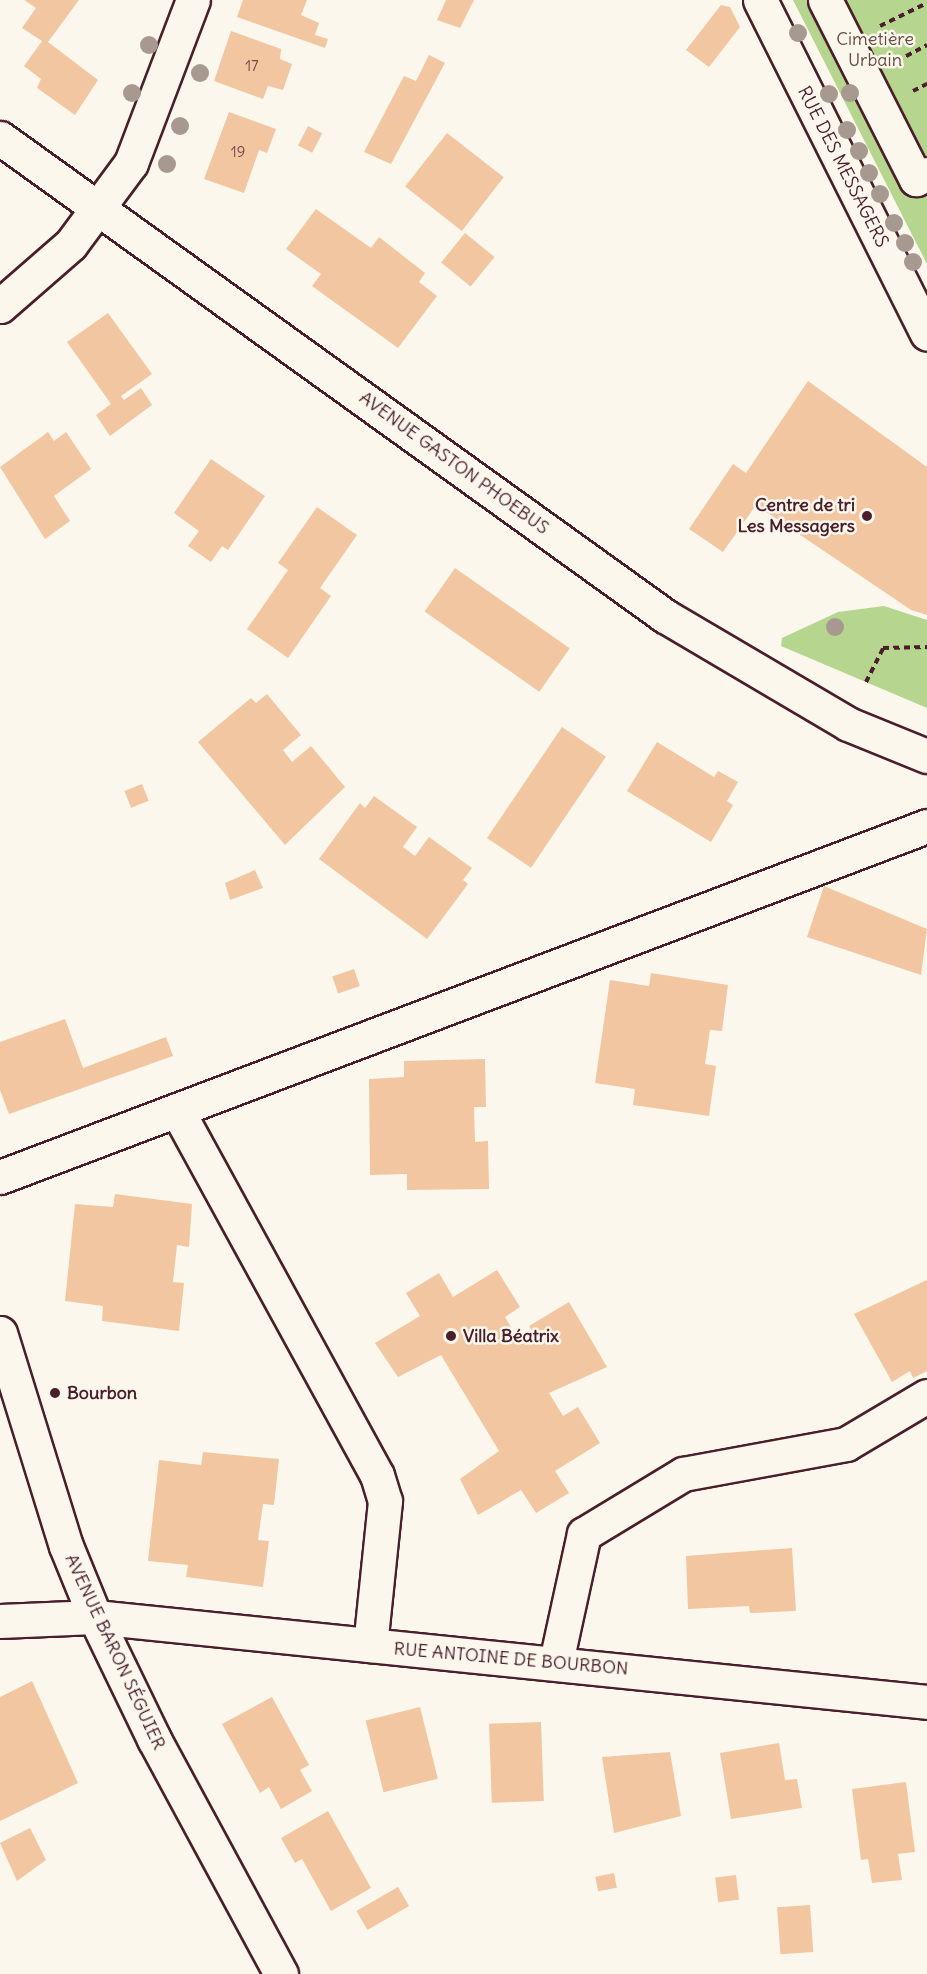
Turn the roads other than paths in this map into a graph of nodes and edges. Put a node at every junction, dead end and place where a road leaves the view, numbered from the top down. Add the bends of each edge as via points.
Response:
1 (193, 0) edge
2 (760, 0) edge
3 (825, 0) edge
4 (0, 138) edge
5 (922, 177) edge
6 (102, 209) junction
7 (0, 306) edge
8 (927, 333) edge
9 (927, 756) edge
10 (927, 826) edge
11 (177, 1110) junction
12 (0, 1177) edge
13 (0, 1333) edge
14 (927, 1396) edge
15 (95, 1617) junction
16 (0, 1621) edge
17 (370, 1646) junction
18 (556, 1662) junction
19 (927, 1702) edge
20 (275, 1964) edge

1 - 6 street via 132,163
2 - 8 street, RUE DES MESSAGERS
3 - 5 street
4 - 6 street, AVENUE GASTON PHOEBUS
6 - 7 street
6 - 9 street, AVENUE GASTON PHOEBUS via 665,616 848,724
10 - 11 street
11 - 12 street
11 - 17 street via 377,1475 385,1501
13 - 15 street, AVENUE BARON SÉGUIER via 66,1546
14 - 18 street via 846,1444 683,1474 584,1534
15 - 16 street, RUE ANTOINE DE BOURBON
15 - 17 street, RUE ANTOINE DE BOURBON
15 - 20 street, AVENUE BARON SÉGUIER
17 - 18 street, RUE ANTOINE DE BOURBON
18 - 19 street, RUE ANTOINE DE BOURBON

